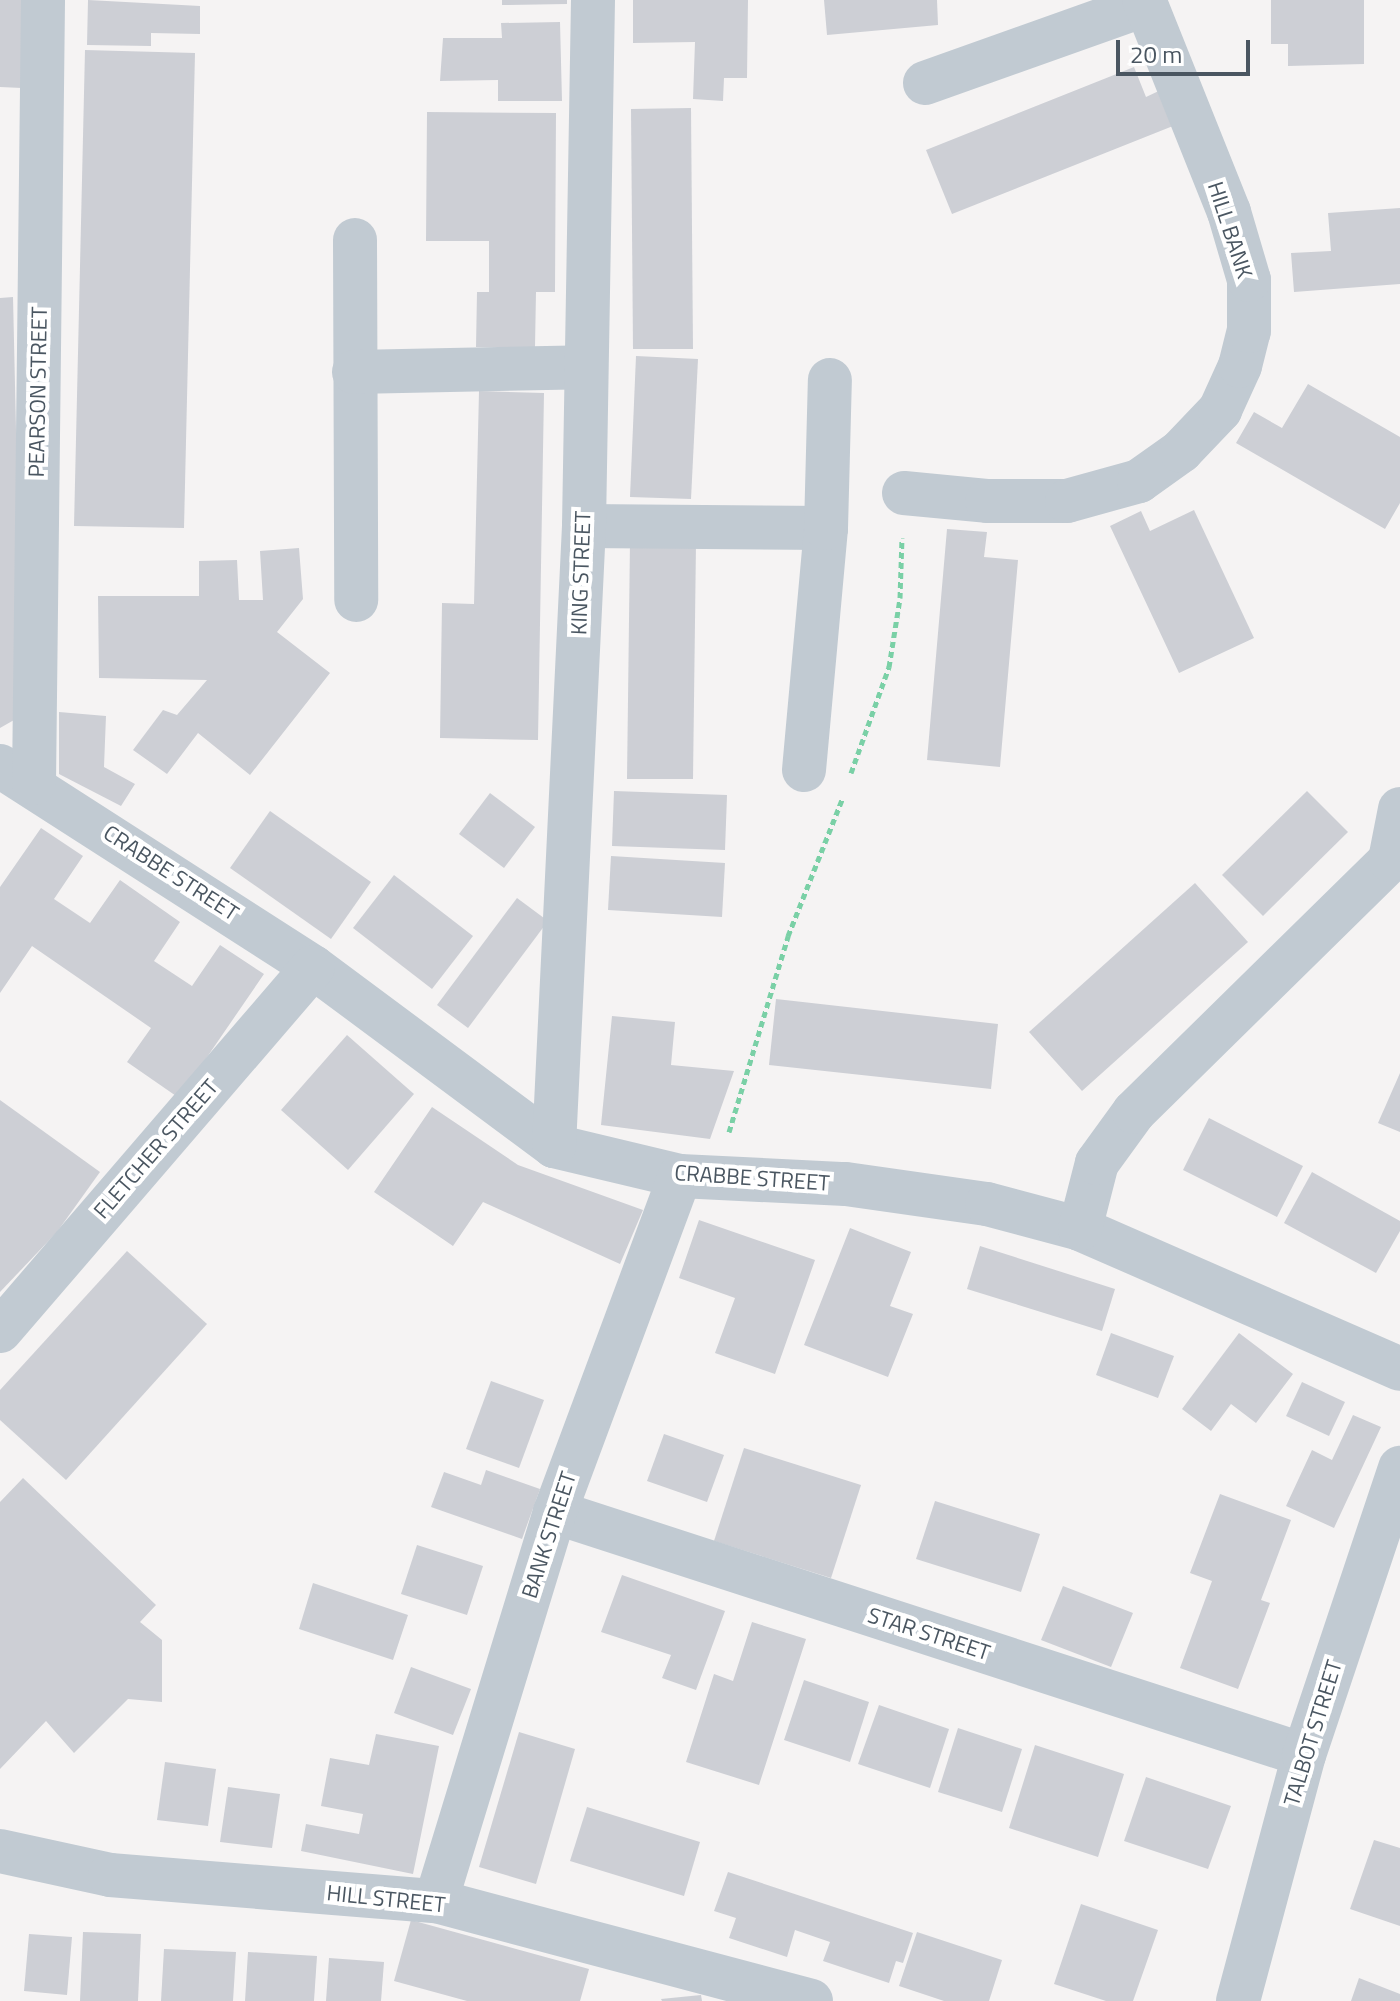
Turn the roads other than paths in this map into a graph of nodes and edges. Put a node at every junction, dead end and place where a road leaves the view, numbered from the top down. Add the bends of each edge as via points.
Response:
1 (43, 0) edge
2 (593, 0) edge
3 (1144, 3) edge
4 (925, 83) dead end
5 (355, 240) dead end
6 (585, 367) junction
7 (354, 372) junction
8 (830, 380) dead end
9 (904, 493) road end
10 (584, 526) junction
11 (826, 528) junction
12 (356, 600) dead end
13 (804, 770) dead end
14 (17, 775) edge
15 (1400, 809) edge
16 (313, 967) junction
17 (554, 1146) junction
18 (691, 1176) junction
19 (1080, 1229) junction
20 (0, 1331) edge
21 (1400, 1369) edge
22 (1400, 1468) edge
23 (555, 1512) junction
24 (1304, 1755) junction
25 (0, 1851) edge
26 (436, 1901) junction
27 (802, 2000) edge
28 (1238, 2001) edge

1 - 14 street, PEARSON STREET
2 - 6 street, KING STREET
3 - 4 street
3 - 9 street, HILL BANK via 1229,212 1249,280 1249,331 1220,410 1181,451 1139,481 1067,501
5 - 7 street
6 - 7 street
6 - 10 street, KING STREET
7 - 12 street
8 - 11 street
10 - 11 street
10 - 17 street, KING STREET
11 - 13 street
14 - 16 street, CRABBE STREET
15 - 19 street via 1390,860 1134,1112 1097,1163
16 - 17 street, CRABBE STREET
16 - 20 street, FLETCHER STREET
17 - 18 street, CRABBE STREET
18 - 19 street, CRABBE STREET via 846,1184 987,1204
18 - 23 street, BANK STREET
19 - 21 street, CRABBE STREET
22 - 24 street, TALBOT STREET
23 - 24 street, STAR STREET
23 - 26 street, BANK STREET
24 - 28 street, TALBOT STREET
25 - 26 street, HILL STREET via 110,1875
26 - 27 street, HILL STREET

